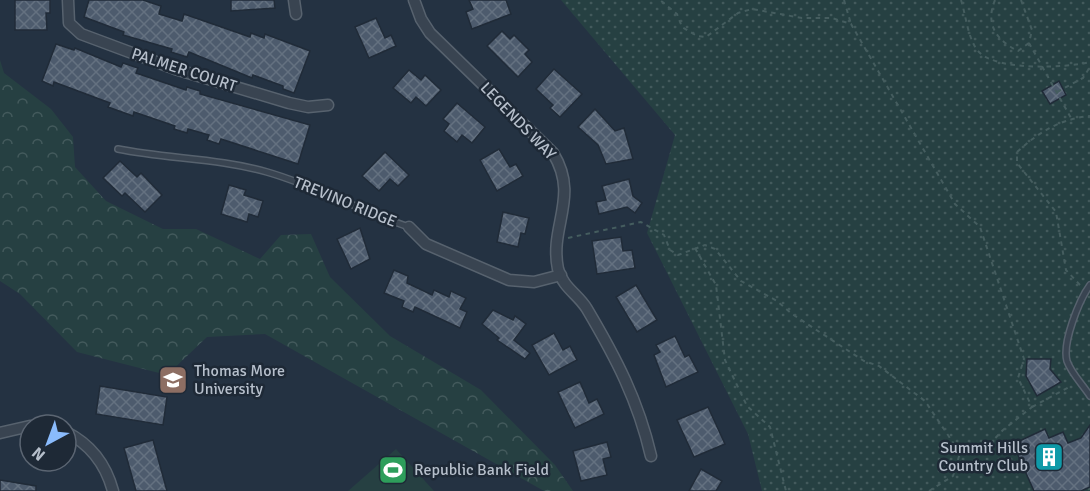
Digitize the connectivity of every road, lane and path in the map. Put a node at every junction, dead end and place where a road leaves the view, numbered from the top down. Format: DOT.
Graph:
graph roads {
  1 [pos="68,0"];
  2 [pos="294,0"];
  3 [pos="414,0"];
  4 [pos="660,0"];
  5 [pos="844,0"];
  6 [pos="961,0"];
  7 [pos="995,0"];
  8 [pos="1021,0"];
  9 [pos="296,14"];
  10 [pos="851,24"];
  11 [pos="1029,43"];
  12 [pos="1090,62"];
  13 [pos="1042,65"];
  14 [pos="1090,67"];
  15 [pos="1057,92"];
  16 [pos="327,105"];
  17 [pos="1090,116"];
  18 [pos="1071,118"];
  19 [pos="118,149"];
  20 [pos="408,227"];
  21 [pos="559,240"];
  22 [pos="695,249"];
  23 [pos="561,274"];
  24 [pos="1088,288"];
  25 [pos="1080,382"];
  26 [pos="1090,396"];
  27 [pos="1032,407"];
  28 [pos="18,429"];
  29 [pos="0,434"];
  30 [pos="78,441"];
  31 [pos="960,453"];
  32 [pos="651,456"];
  33 [pos="113,491"];
  34 [pos="786,491"];
  35 [pos="929,491"];
  1 -- 16 [label="street, PALMER COURT"];
  2 -- 9 [label="street"];
  3 -- 21 [label="street, LEGENDS WAY"];
  4 -- 10 [label="path"];
  5 -- 10 [label="path"];
  6 -- 13 [label="path"];
  7 -- 11 [label="path"];
  8 -- 11 [label="path"];
  10 -- 27 [label="path"];
  11 -- 13 [label="path"];
  12 -- 13 [label="path"];
  13 -- 15 [label="path"];
  14 -- 15 [label="path"];
  15 -- 18 [label="path"];
  17 -- 18 [label="path"];
  18 -- 24 [label="path"];
  19 -- 20 [label="lane, TREVINO RIDGE"];
  20 -- 23 [label="street, TREVINO RIDGE"];
  21 -- 22 [label="path"];
  21 -- 23 [label="street, LEGENDS WAY"];
  22 -- 31 [label="path"];
  22 -- 34 [label="path"];
  23 -- 32 [label="street, LEGENDS WAY"];
  24 -- 25 [label="lane"];
  25 -- 26 [label="lane"];
  25 -- 27 [label="path"];
  27 -- 31 [label="path"];
  28 -- 29 [label="street"];
  30 -- 33 [label="street"];
  31 -- 35 [label="path"];
}
